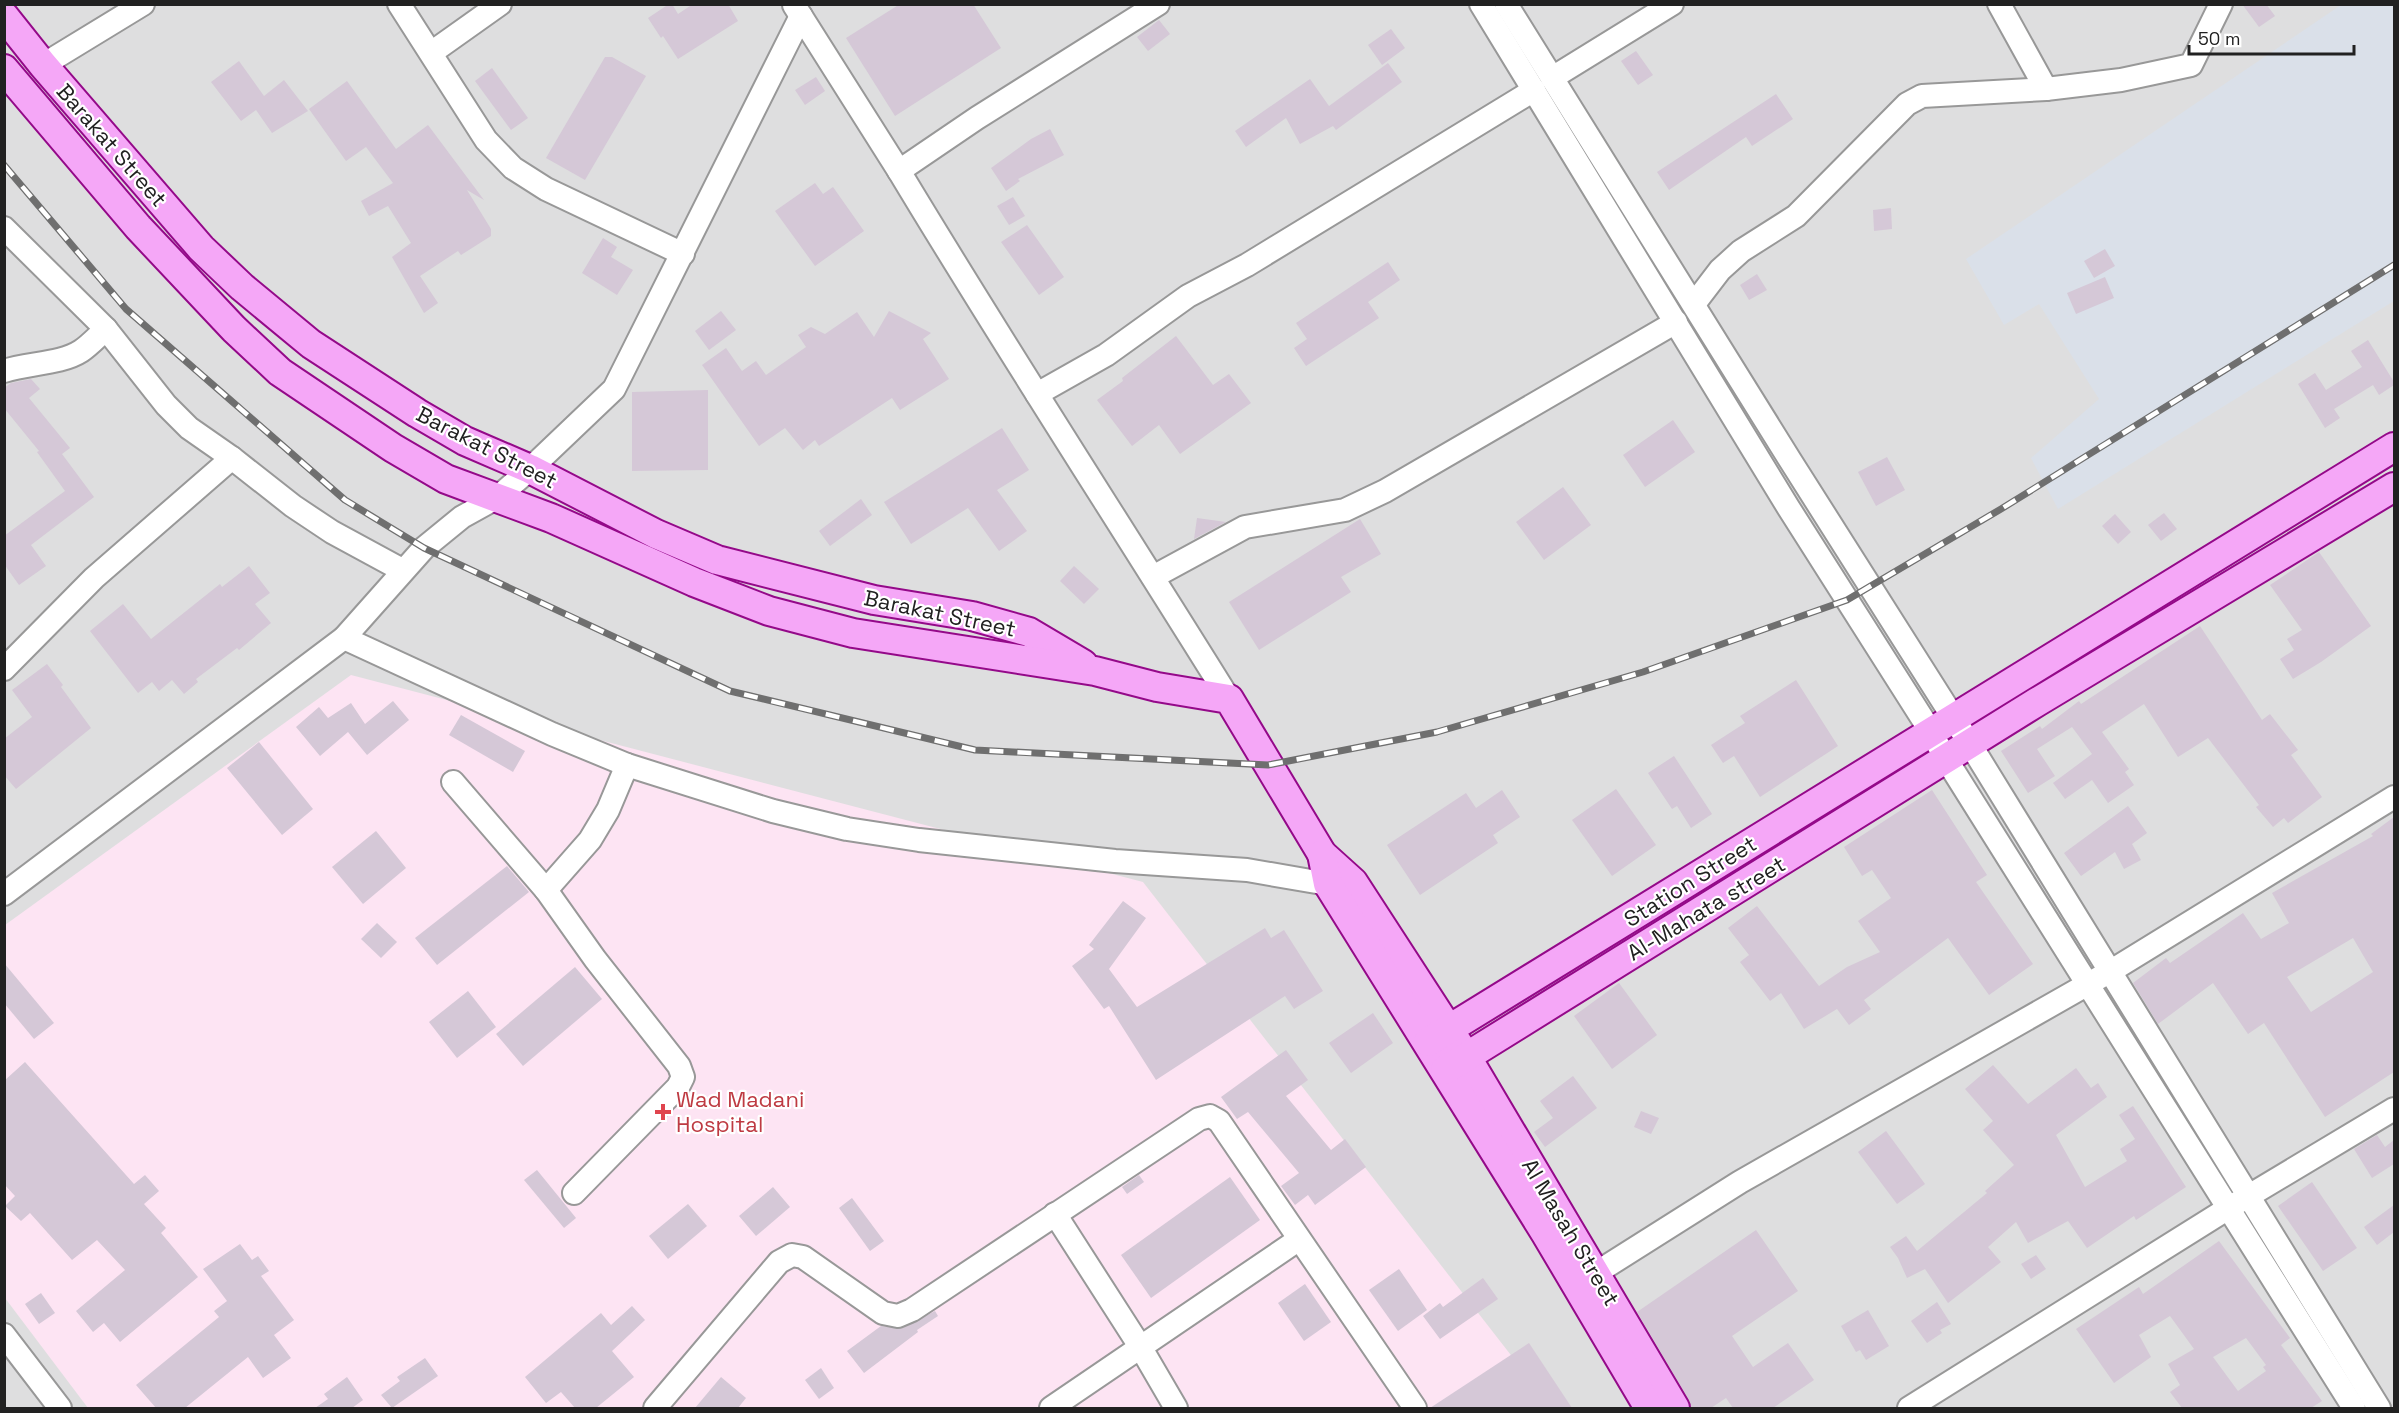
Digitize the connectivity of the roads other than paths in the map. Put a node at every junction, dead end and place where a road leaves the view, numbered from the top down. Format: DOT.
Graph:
graph roads {
  1 [pos="143,4"];
  2 [pos="399,4"];
  3 [pos="500,4"];
  4 [pos="1158,4"];
  5 [pos="1481,4"];
  6 [pos="1506,4"];
  7 [pos="1672,4"];
  8 [pos="1999,4"];
  9 [pos="2221,4"];
  10 [pos="798,10"];
  11 [pos="4,16"];
  12 [pos="431,53"];
  13 [pos="43,65"];
  14 [pos="4,69"];
  15 [pos="1543,84"];
  16 [pos="2046,89"];
  17 [pos="899,171"];
  18 [pos="4,228"];
  19 [pos="683,255"];
  20 [pos="1694,304"];
  21 [pos="1676,322"];
  22 [pos="106,329"];
  23 [pos="4,371"];
  24 [pos="1037,394"];
  25 [pos="2393,452"];
  26 [pos="232,458"];
  27 [pos="530,469"];
  28 [pos="2394,487"];
  29 [pos="498,498"];
  30 [pos="402,570"];
  31 [pos="1153,577"];
  32 [pos="344,638"];
  33 [pos="4,669"];
  34 [pos="1095,671"];
  35 [pos="1228,699"];
  36 [pos="1942,725"];
  37 [pos="1970,744"];
  38 [pos="1946,759"];
  39 [pos="627,765"];
  40 [pos="453,782"];
  41 [pos="2394,797"];
  42 [pos="1340,883"];
  43 [pos="546,890"];
  44 [pos="4,894"];
  45 [pos="2111,971"];
  46 [pos="2086,986"];
  47 [pos="1438,1036"];
  48 [pos="1455,1063"];
  49 [pos="2394,1109"];
  50 [pos="574,1193"];
  51 [pos="2248,1197"];
  52 [pos="2227,1209"];
  53 [pos="1056,1214"];
  54 [pos="1298,1240"];
  55 [pos="1596,1273"];
  56 [pos="4,1335"];
  57 [pos="1141,1348"];
  58 [pos="60,1408"];
  59 [pos="655,1408"];
  60 [pos="1051,1408"];
  61 [pos="1176,1408"];
  62 [pos="1415,1408"];
  63 [pos="1649,1408"];
  64 [pos="1676,1408"];
  65 [pos="1909,1408"];
  66 [pos="2354,1408"];
  67 [pos="2379,1408"];
  1 -- 13 [label="street"];
  2 -- 12 [label="street"];
  3 -- 12 [label="street"];
  4 -- 17 [label="street"];
  5 -- 15 [label="street"];
  6 -- 15 [label="street"];
  7 -- 15 [label="street"];
  8 -- 16 [label="street"];
  9 -- 16 [label="street"];
  10 -- 17 [label="street"];
  10 -- 19 [label="street"];
  11 -- 13 [label="main road, Barakat Street"];
  12 -- 19 [label="street"];
  13 -- 27 [label="main road, Barakat Street"];
  14 -- 29 [label="main road, Barakat Street"];
  15 -- 20 [label="street"];
  15 -- 21 [label="street"];
  15 -- 24 [label="street"];
  16 -- 20 [label="street"];
  17 -- 24 [label="street"];
  18 -- 22 [label="street"];
  19 -- 27 [label="street"];
  20 -- 36 [label="street"];
  21 -- 31 [label="street"];
  21 -- 36 [label="street"];
  22 -- 23 [label="street"];
  22 -- 26 [label="street"];
  24 -- 31 [label="street"];
  25 -- 36 [label="main road, Station Street"];
  26 -- 30 [label="street"];
  26 -- 33 [label="street"];
  27 -- 29 [label="street"];
  27 -- 34 [label="main road, Barakat Street"];
  28 -- 37 [label="main road, Al-Mahata street"];
  29 -- 30 [label="street"];
  29 -- 34 [label="main road, Barakat Street"];
  30 -- 32 [label="street"];
  31 -- 35 [label="street"];
  32 -- 39 [label="street"];
  32 -- 44 [label="street"];
  34 -- 35 [label="main road, Barakat Street"];
  35 -- 42 [label="main road"];
  36 -- 37 [label="street"];
  36 -- 38 [label="street"];
  36 -- 47 [label="main road, Station Street"];
  37 -- 38 [label="main road, Al-Mahata street"];
  37 -- 45 [label="street"];
  38 -- 46 [label="street"];
  38 -- 48 [label="main road, Al-Mahata street"];
  39 -- 42 [label="street"];
  39 -- 43 [label="street"];
  40 -- 43 [label="street"];
  41 -- 45 [label="street"];
  42 -- 47 [label="main road"];
  43 -- 50 [label="street"];
  45 -- 46 [label="street"];
  45 -- 51 [label="street"];
  46 -- 52 [label="street"];
  46 -- 55 [label="street"];
  47 -- 48 [label="main road"];
  48 -- 55 [label="main road, Al Masah Street"];
  48 -- 63 [label="main road, Al Masah Street"];
  49 -- 51 [label="street"];
  51 -- 52 [label="street"];
  51 -- 67 [label="street"];
  52 -- 65 [label="street"];
  52 -- 66 [label="street"];
  53 -- 54 [label="street"];
  53 -- 57 [label="street"];
  53 -- 59 [label="street"];
  54 -- 57 [label="street"];
  54 -- 62 [label="street"];
  55 -- 64 [label="main road, Al Masah Street"];
  56 -- 58 [label="street"];
  57 -- 60 [label="street"];
  57 -- 61 [label="street"];
}
